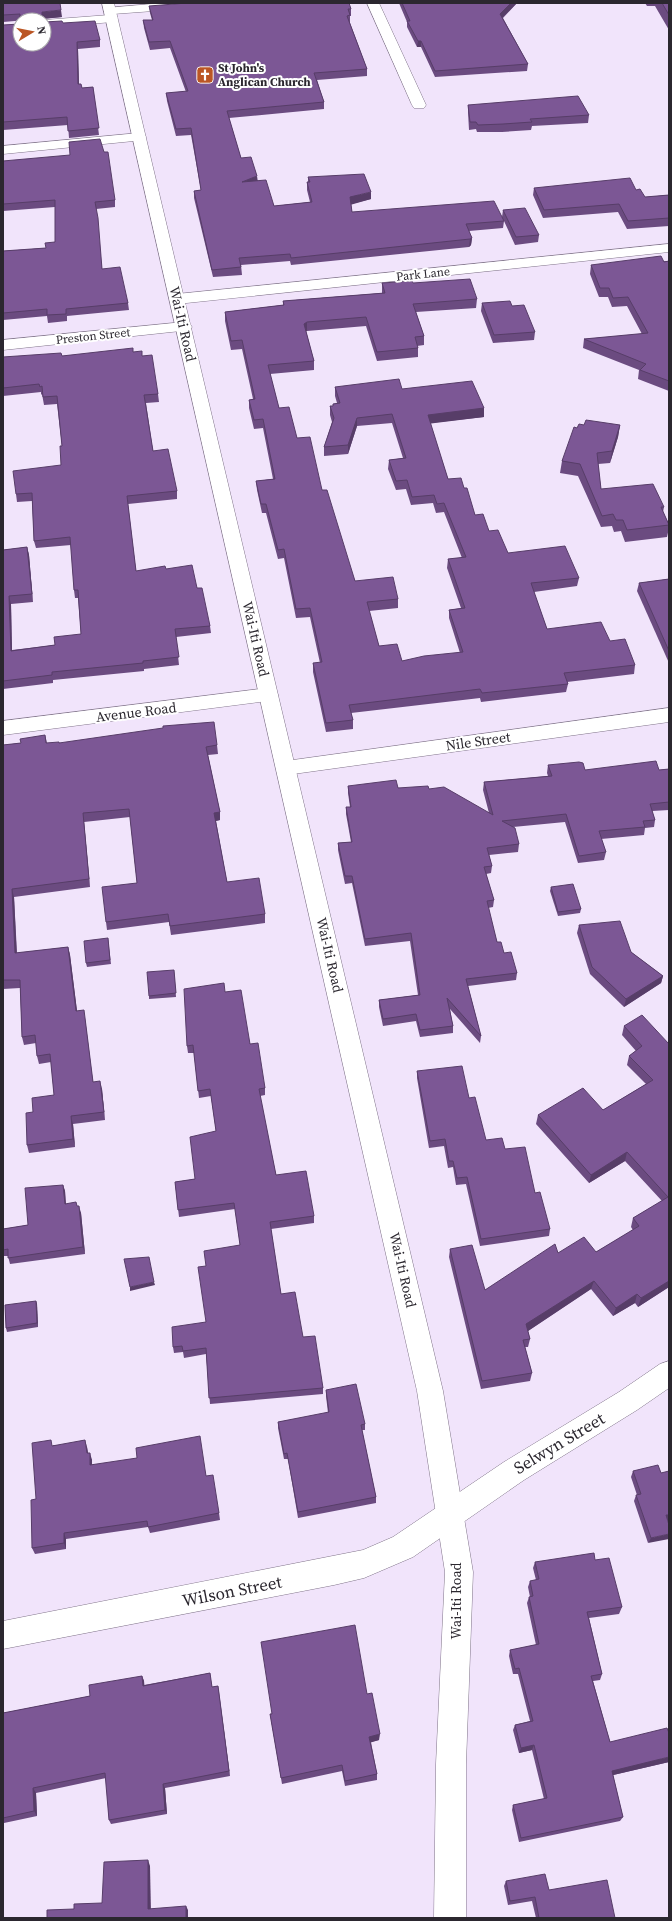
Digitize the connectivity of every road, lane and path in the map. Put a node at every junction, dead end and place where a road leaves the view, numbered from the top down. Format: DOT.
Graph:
graph roads {
  1 [pos="208,3"];
  2 [pos="373,3"];
  3 [pos="110,11"];
  4 [pos="52,22"];
  5 [pos="419,105"];
  6 [pos="139,137"];
  7 [pos="3,150"];
  8 [pos="669,248"];
  9 [pos="177,299"];
  10 [pos="184,327"];
  11 [pos="3,346"];
  12 [pos="268,695"];
  13 [pos="669,715"];
  14 [pos="3,728"];
  15 [pos="286,768"];
  16 [pos="669,1373"];
  17 [pos="450,1514"];
  18 [pos="3,1635"];
  19 [pos="450,1918"];
  1 -- 3 [label="street"];
  2 -- 5 [label="street"];
  3 -- 4 [label="street"];
  3 -- 6 [label="street, Wai-Iti Road"];
  6 -- 7 [label="street"];
  6 -- 9 [label="street, Wai-Iti Road"];
  8 -- 9 [label="street, Park Lane"];
  9 -- 10 [label="street, Wai-Iti Road"];
  10 -- 11 [label="street, Preston Street"];
  10 -- 12 [label="street, Wai-Iti Road"];
  12 -- 14 [label="street, Avenue Road"];
  12 -- 15 [label="street, Wai-Iti Road"];
  13 -- 15 [label="street, Nile Street"];
  15 -- 17 [label="street, Wai-Iti Road"];
  16 -- 17 [label="street, Selwyn Street"];
  17 -- 18 [label="street, Wilson Street"];
  17 -- 19 [label="street, Wai-Iti Road"];
}
